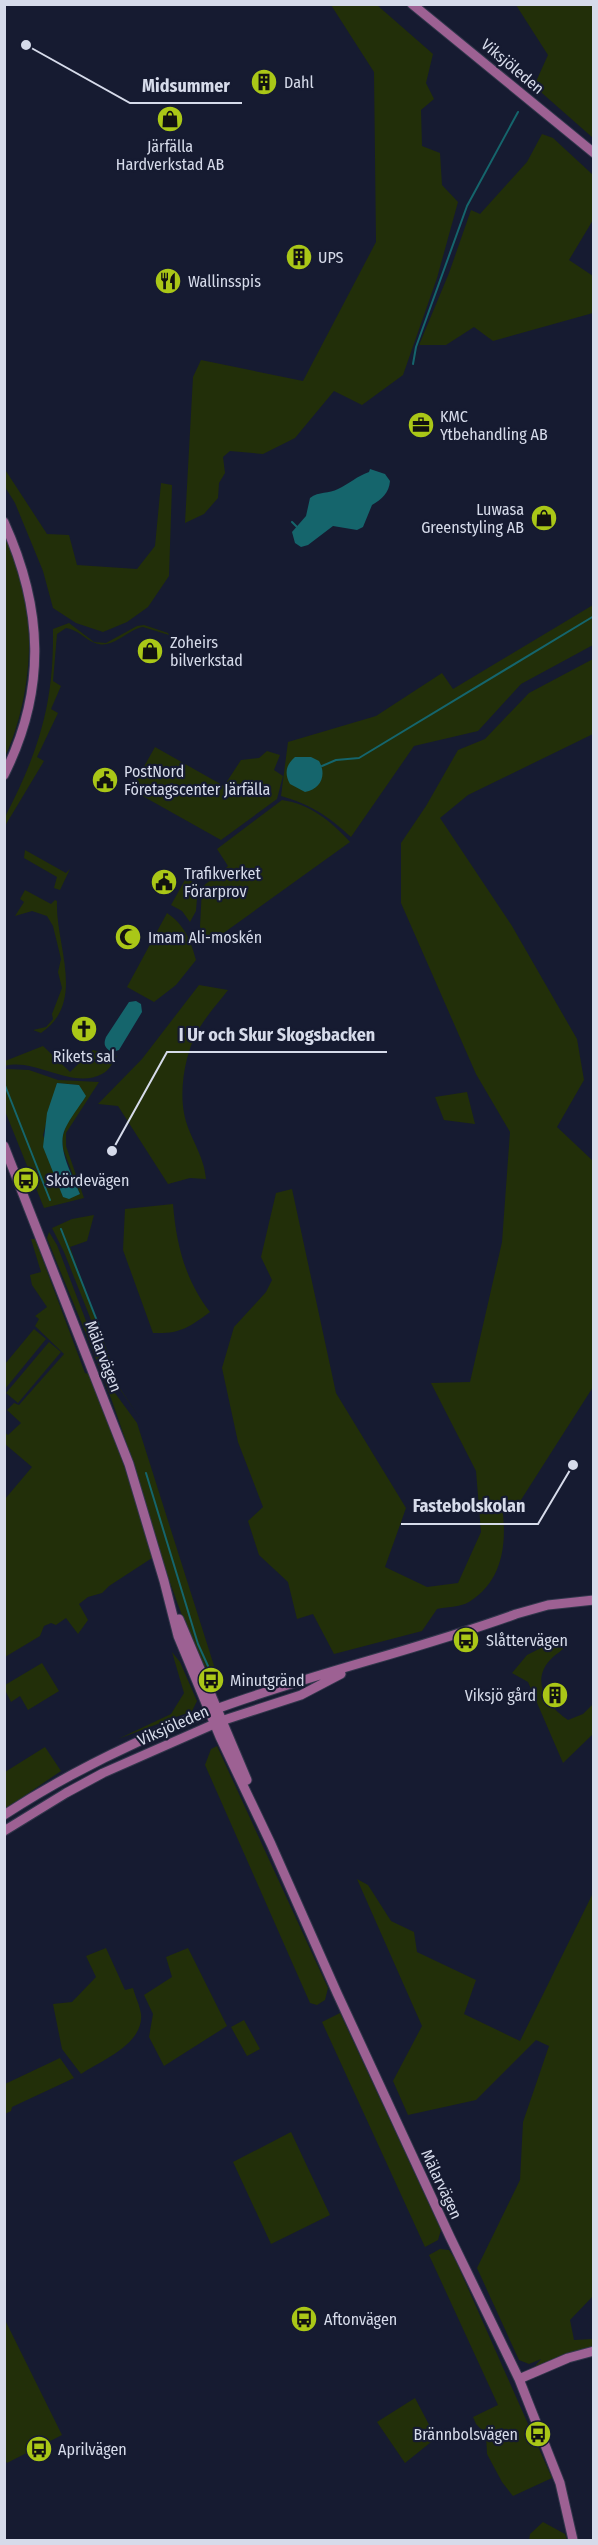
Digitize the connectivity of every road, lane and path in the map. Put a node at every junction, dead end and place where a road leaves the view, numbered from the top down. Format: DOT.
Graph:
graph roads {
  1 [pos="412,4"];
  2 [pos="594,153"];
  3 [pos="4,522"];
  4 [pos="4,775"];
  5 [pos="4,1146"];
  6 [pos="594,1600"];
  7 [pos="361,1663"];
  8 [pos="213,1710"];
  9 [pos="218,1722"];
  10 [pos="4,1815"];
  11 [pos="4,1831"];
  12 [pos="594,2351"];
  13 [pos="519,2379"];
  14 [pos="573,2541"];
  1 -- 2 [label="street, Viksjöleden"];
  3 -- 4 [label="street"];
  5 -- 8 [label="street, Mälarvägen"];
  6 -- 7 [label="street, Viksjöleden"];
  7 -- 8 [label="street, Viksjöleden"];
  7 -- 9 [label="street, Viksjöleden"];
  8 -- 9 [label="street, Mälarvägen"];
  8 -- 10 [label="street, Viksjöleden"];
  9 -- 11 [label="street, Viksjöleden"];
  9 -- 13 [label="street, Mälarvägen"];
  12 -- 13 [label="street"];
  13 -- 14 [label="street, Mälarvägen"];
}
